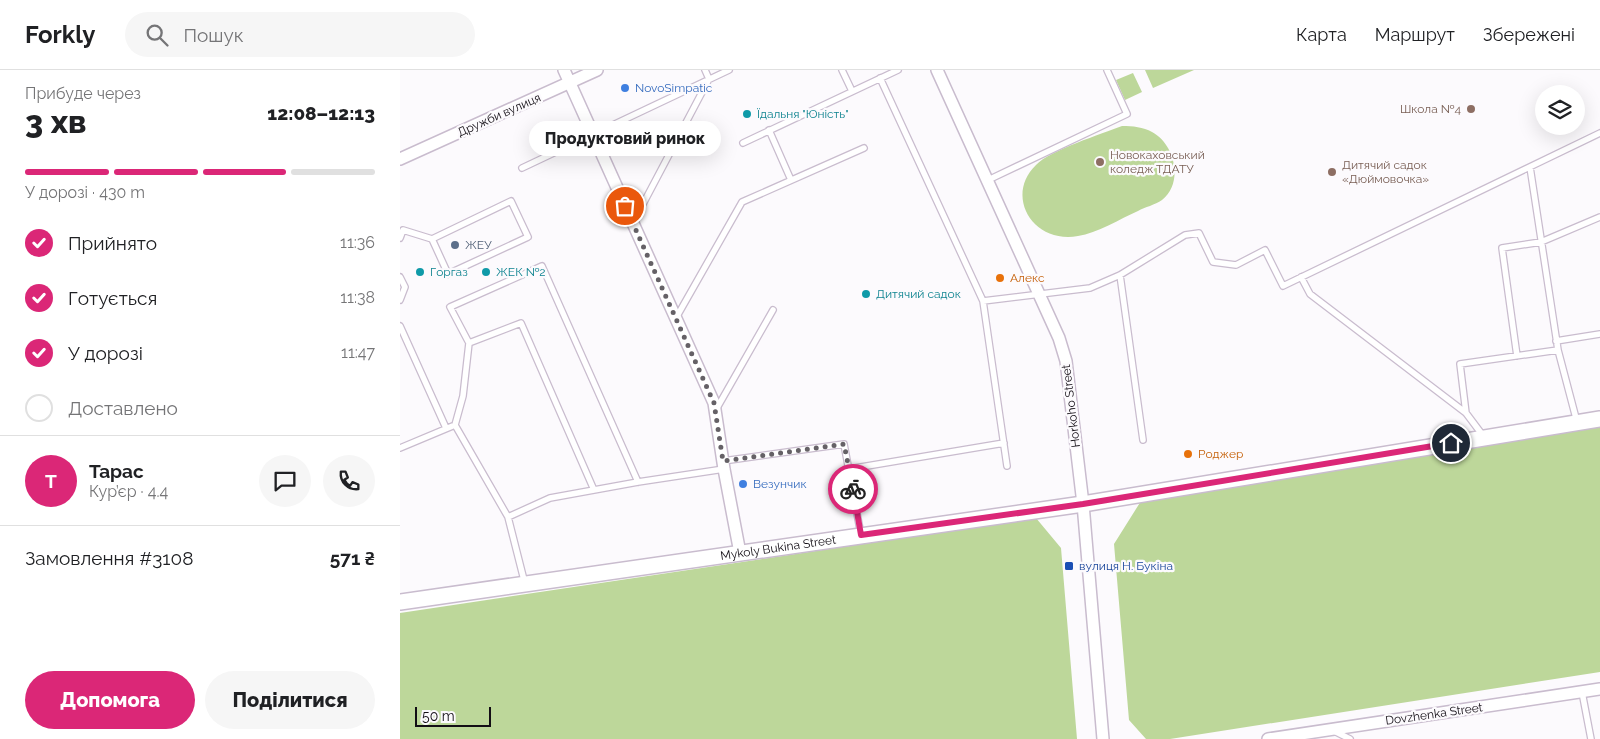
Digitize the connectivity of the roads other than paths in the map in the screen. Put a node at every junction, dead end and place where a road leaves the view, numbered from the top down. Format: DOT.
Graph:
graph roads {
  1 [pos="564,70"];
  2 [pos="597,70"];
  3 [pos="705,70"];
  4 [pos="728,70"];
  5 [pos="842,70"];
  6 [pos="898,70"];
  7 [pos="937,70"];
  8 [pos="1107,70"];
  9 [pos="880,78"];
  10 [pos="709,79"];
  11 [pos="570,83"];
  12 [pos="852,92"];
  13 [pos="770,130"];
  14 [pos="1600,133"];
  15 [pos="593,135"];
  16 [pos="743,143"];
  17 [pos="864,148"];
  18 [pos="400,159"];
  19 [pos="1530,167"];
  20 [pos="522,168"];
  21 [pos="791,180"];
  22 [pos="986,181"];
  23 [pos="1600,217"];
  24 [pos="400,222"];
  25 [pos="633,223"];
  26 [pos="402,231"];
  27 [pos="400,238"];
  28 [pos="432,240"];
  29 [pos="1541,242"];
  30 [pos="1120,275"];
  31 [pos="400,277"];
  32 [pos="1301,277"];
  33 [pos="1039,296"];
  34 [pos="400,300"];
  35 [pos="982,301"];
  36 [pos="773,310"];
  37 [pos="676,318"];
  38 [pos="400,326"];
  39 [pos="1600,334"];
  40 [pos="1556,340"];
  41 [pos="469,342"];
  42 [pos="1558,350"];
  43 [pos="1517,356"];
  44 [pos="715,412"];
  45 [pos="1466,413"];
  46 [pos="1600,419"];
  47 [pos="1577,422"];
  48 [pos="455,425"];
  49 [pos="446,428"];
  50 [pos="1485,438"];
  51 [pos="1143,440"];
  52 [pos="1004,443"];
  53 [pos="400,448"];
  54 [pos="723,465"];
  55 [pos="1007,466"];
  56 [pos="849,469"];
  57 [pos="638,482"];
  58 [pos="594,490"];
  59 [pos="1083,504"];
  60 [pos="508,517"];
  61 [pos="861,535"];
  62 [pos="740,553"];
  63 [pos="525,584"];
  64 [pos="400,602"];
  65 [pos="1600,689"];
  66 [pos="1582,692"];
  67 [pos="1332,734"];
  68 [pos="1103,739"];
  69 [pos="1268,739"];
  70 [pos="1350,739"];
  71 [pos="1591,739"];
  1 -- 11 [label="street"];
  2 -- 11 [label="street, Дружби вулиця"];
  3 -- 10 [label="lane"];
  4 -- 10 [label="lane"];
  5 -- 12 [label="lane"];
  6 -- 9 [label="lane"];
  7 -- 22 [label="street, Horkoho Street"];
  8 -- 22 [label="lane"];
  9 -- 12 [label="lane"];
  9 -- 35 [label="lane"];
  10 -- 15 [label="lane"];
  10 -- 25 [label="lane"];
  11 -- 15 [label="street"];
  11 -- 18 [label="street, Дружби вулиця"];
  12 -- 13 [label="lane"];
  13 -- 16 [label="lane"];
  13 -- 21 [label="lane"];
  14 -- 19 [label="lane"];
  15 -- 20 [label="lane"];
  15 -- 25 [label="street"];
  17 -- 21 [label="lane"];
  19 -- 29 [label="lane"];
  19 -- 32 [label="lane"];
  21 -- 37 [label="lane"];
  22 -- 33 [label="street, Horkoho Street"];
  23 -- 29 [label="lane"];
  24 -- 26 [label="lane"];
  25 -- 37 [label="street"];
  26 -- 27 [label="lane"];
  26 -- 28 [label="lane"];
  28 -- 28 [label="lane"];
  29 -- 40 [label="lane"];
  29 -- 43 [label="lane"];
  30 -- 32 [label="lane"];
  30 -- 33 [label="lane"];
  30 -- 51 [label="lane"];
  31 -- 34 [label="lane"];
  32 -- 45 [label="lane"];
  33 -- 35 [label="lane"];
  33 -- 59 [label="street, Horkoho Street"];
  35 -- 52 [label="lane"];
  36 -- 44 [label="lane"];
  37 -- 44 [label="street"];
  38 -- 49 [label="lane"];
  39 -- 40 [label="lane"];
  40 -- 42 [label="lane"];
  41 -- 48 [label="lane"];
  41 -- 57 [label="lane"];
  41 -- 58 [label="lane"];
  42 -- 43 [label="lane"];
  42 -- 47 [label="lane"];
  43 -- 45 [label="lane"];
  44 -- 54 [label="street"];
  45 -- 50 [label="lane"];
  46 -- 47 [label="street, Mykoly Bukina Street"];
  47 -- 50 [label="street, Mykoly Bukina Street"];
  48 -- 49 [label="lane"];
  48 -- 60 [label="lane"];
  49 -- 53 [label="lane"];
  50 -- 59 [label="street, Mykoly Bukina Street"];
  52 -- 55 [label="lane"];
  52 -- 56 [label="lane"];
  54 -- 56 [label="lane"];
  54 -- 57 [label="lane"];
  54 -- 62 [label="street"];
  56 -- 61 [label="lane"];
  57 -- 58 [label="lane"];
  58 -- 60 [label="lane"];
  59 -- 61 [label="street, Mykoly Bukina Street"];
  59 -- 68 [label="street, Horkoho Street"];
  60 -- 63 [label="lane"];
  61 -- 62 [label="street, Mykoly Bukina Street"];
  62 -- 63 [label="street, Mykoly Bukina Street"];
  63 -- 64 [label="street, Mykoly Bukina Street"];
  65 -- 66 [label="street, Dovzhenka Street"];
  66 -- 67 [label="street, Dovzhenka Street"];
  66 -- 71 [label="lane"];
  67 -- 69 [label="street, Dovzhenka Street"];
  67 -- 70 [label="lane"];
}
